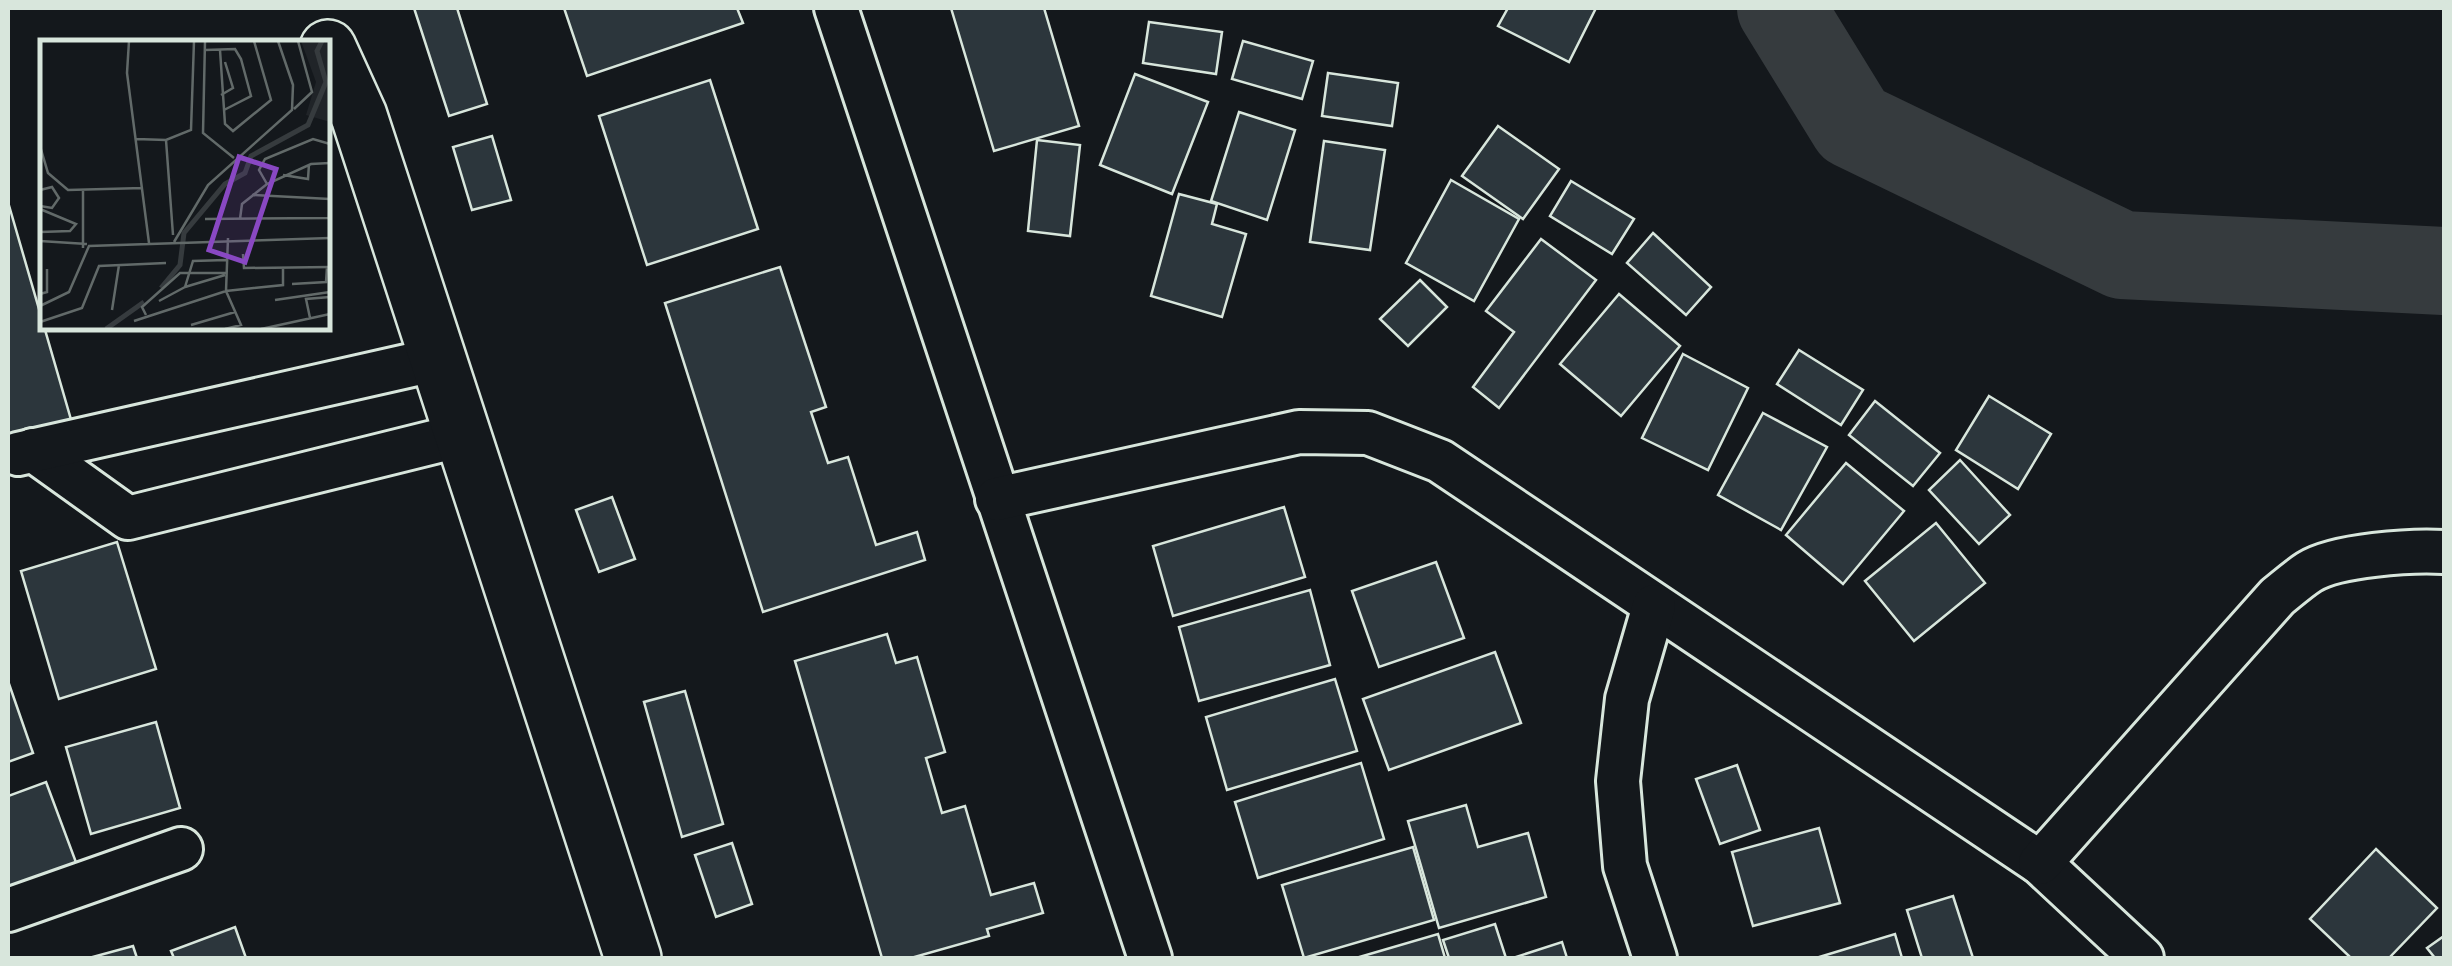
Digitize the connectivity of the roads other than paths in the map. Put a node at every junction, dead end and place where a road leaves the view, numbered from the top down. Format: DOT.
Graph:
graph roads {
  1 [pos="309,8"];
  2 [pos="836,8"];
  3 [pos="324,40"];
  4 [pos="330,54"];
  5 [pos="438,359"];
  6 [pos="462,434"];
  7 [pos="20,453"];
  8 [pos="997,498"];
  9 [pos="2444,552"];
  10 [pos="1654,606"];
  11 [pos="181,848"];
  12 [pos="2040,863"];
  13 [pos="8,910"];
  14 [pos="633,958"];
  15 [pos="1150,958"];
  16 [pos="1655,958"];
  17 [pos="2142,958"];
  1 -- 3 [label="street"];
  2 -- 8 [label="street"];
  4 -- 5 [label="street"];
  5 -- 6 [label="street"];
  5 -- 7 [label="street"];
  6 -- 7 [label="street"];
  6 -- 14 [label="street"];
  8 -- 10 [label="street"];
  8 -- 15 [label="street"];
  9 -- 12 [label="street"];
  10 -- 12 [label="street"];
  10 -- 16 [label="street"];
  11 -- 13 [label="street"];
  12 -- 17 [label="street"];
}
